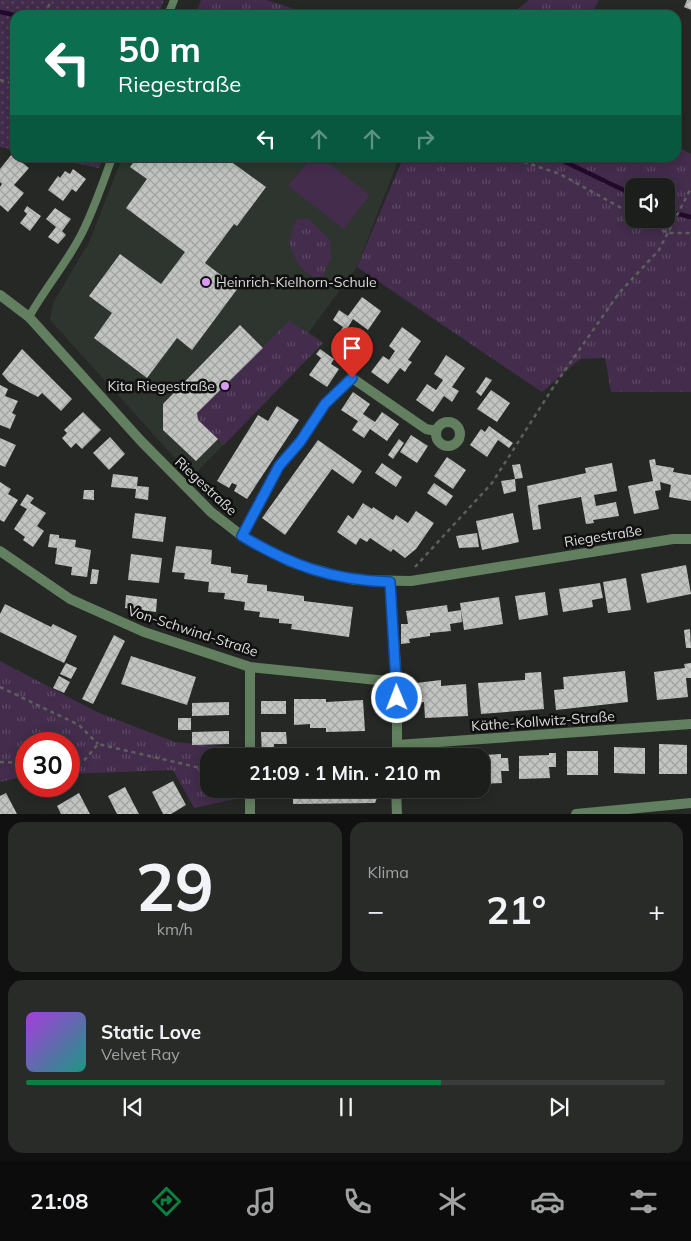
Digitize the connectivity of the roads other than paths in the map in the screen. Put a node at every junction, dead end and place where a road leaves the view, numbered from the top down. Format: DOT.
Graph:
graph roads {
  1 [pos="110,162"];
  2 [pos="0,295"];
  3 [pos="28,317"];
  4 [pos="436,431"];
  5 [pos="242,536"];
  6 [pos="691,539"];
  7 [pos="0,551"];
  8 [pos="390,582"];
  9 [pos="250,666"];
  10 [pos="397,682"];
  11 [pos="691,724"];
  12 [pos="397,745"];
  13 [pos="250,748"];
  14 [pos="250,798"];
  15 [pos="396,798"];
  16 [pos="691,804"];
  17 [pos="250,814"];
  18 [pos="397,814"];
  19 [pos="576,814"];
  1 -- 3 [label="lane"];
  2 -- 3 [label="street, Riegestraße"];
  3 -- 5 [label="street, Riegestraße"];
  4 -- 5 [label="street"];
  5 -- 8 [label="street, Riegestraße"];
  6 -- 8 [label="street, Riegestraße"];
  7 -- 9 [label="street, Von-Schwind-Straße"];
  8 -- 10 [label="street"];
  9 -- 10 [label="street, Von-Schwind-Straße"];
  9 -- 13 [label="street"];
  10 -- 12 [label="street"];
  11 -- 12 [label="street, Käthe-Kollwitz-Straße"];
  14 -- 17 [label="street"];
  15 -- 18 [label="street"];
  16 -- 19 [label="street"];
}
